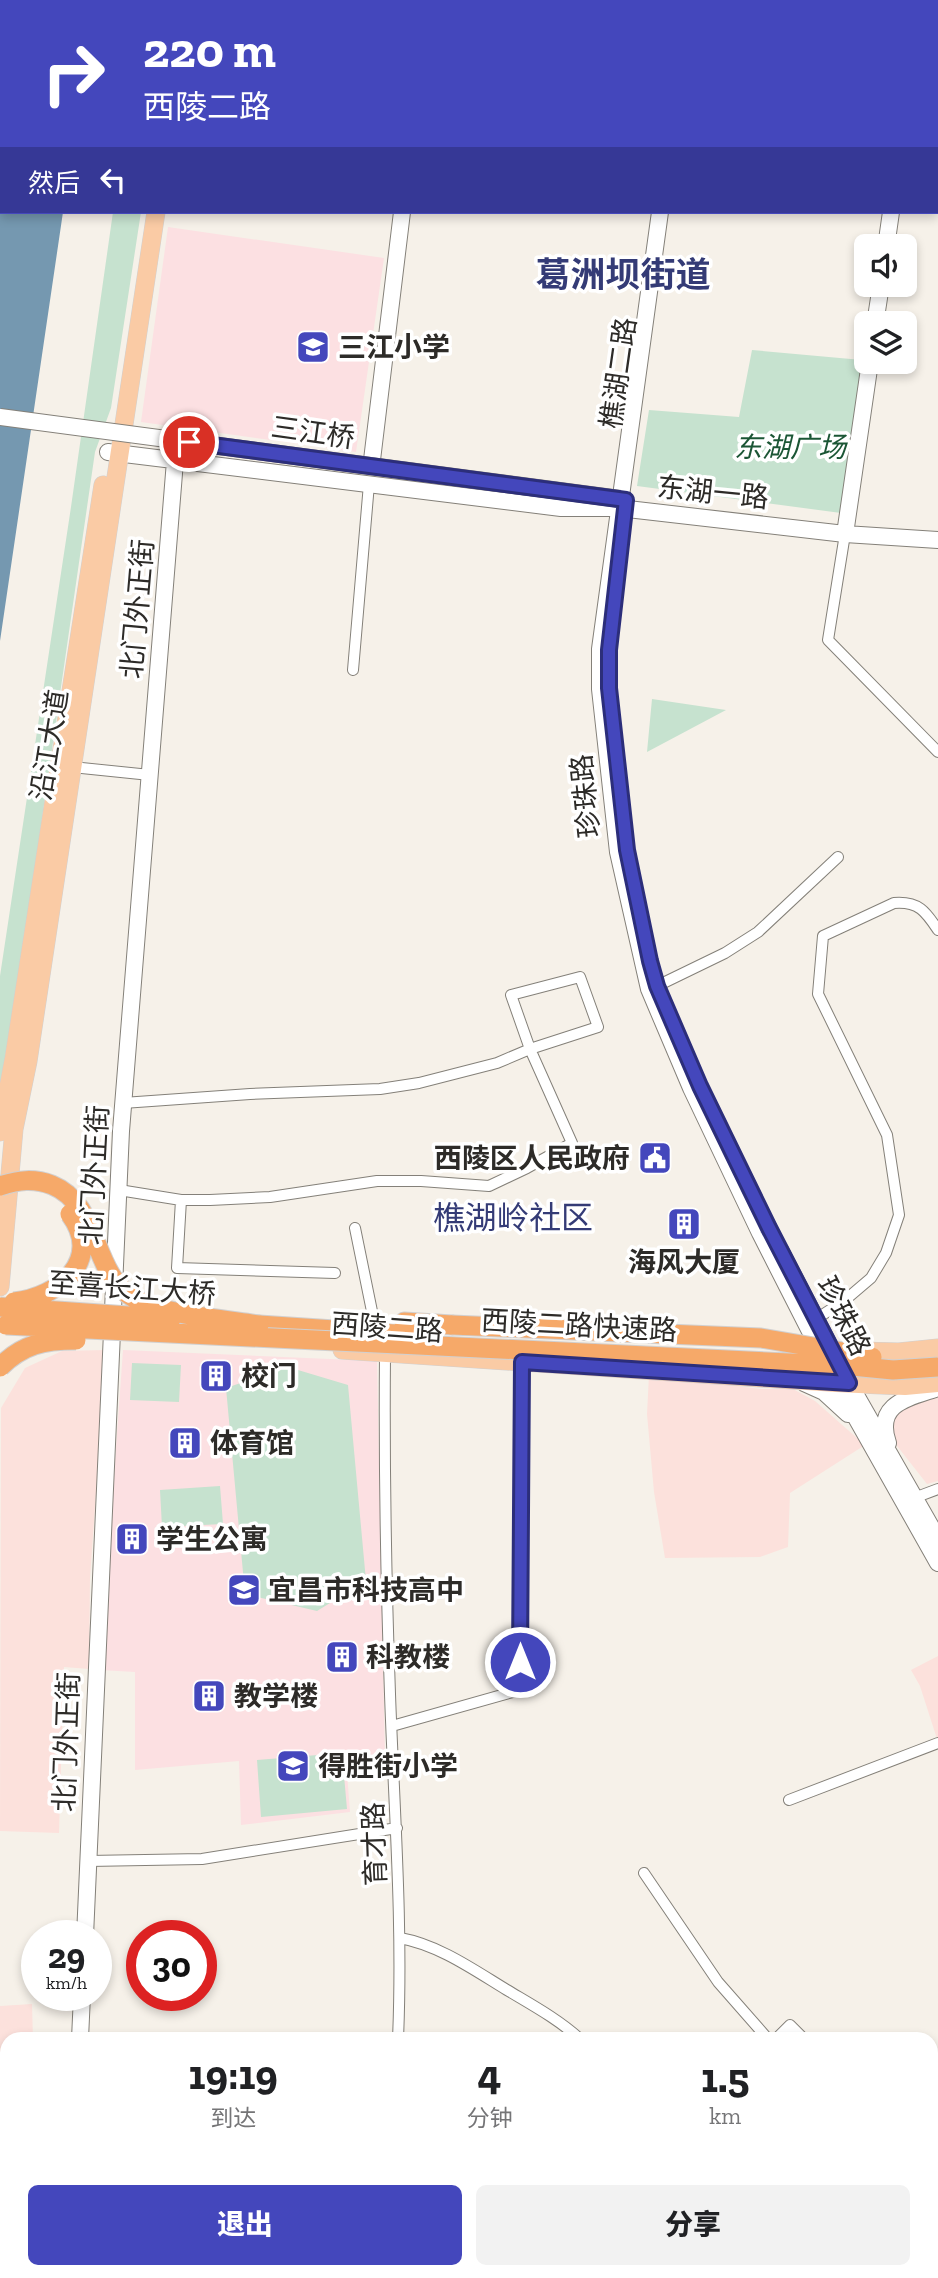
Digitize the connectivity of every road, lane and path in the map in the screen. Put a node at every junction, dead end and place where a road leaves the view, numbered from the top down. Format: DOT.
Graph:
graph roads {
  1 [pos="145,214"];
  2 [pos="156,214"];
  3 [pos="402,214"];
  4 [pos="660,214"];
  5 [pos="667,214"];
  6 [pos="891,214"];
  7 [pos="888,234"];
  8 [pos="868,374"];
  9 [pos="0,417"];
  10 [pos="0,427"];
  11 [pos="118,427"];
  12 [pos="114,453"];
  13 [pos="372,460"];
  14 [pos="175,461"];
  15 [pos="369,484"];
  16 [pos="623,504"];
  17 [pos="846,529"];
  18 [pos="938,533"];
  19 [pos="938,540"];
  20 [pos="353,670"];
  21 [pos="938,752"];
  22 [pos="72,767"];
  23 [pos="150,775"];
  24 [pos="838,858"];
  25 [pos="938,930"];
  26 [pos="657,986"];
  27 [pos="530,1049"];
  28 [pos="123,1103"];
  29 [pos="0,1132"];
  30 [pos="0,1186"];
  31 [pos="119,1190"];
  32 [pos="0,1200"];
  33 [pos="181,1200"];
  34 [pos="355,1228"];
  35 [pos="335,1273"];
  36 [pos="0,1287"];
  37 [pos="0,1304"];
  38 [pos="114,1312"];
  39 [pos="816,1319"];
  40 [pos="348,1324"];
  41 [pos="375,1324"];
  42 [pos="260,1325"];
  43 [pos="0,1328"];
  44 [pos="110,1335"];
  45 [pos="217,1336"];
  46 [pos="938,1348"];
  47 [pos="826,1350"];
  48 [pos="385,1353"];
  49 [pos="938,1356"];
  50 [pos="872,1357"];
  51 [pos="522,1362"];
  52 [pos="0,1367"];
  53 [pos="938,1367"];
  54 [pos="795,1380"];
  55 [pos="843,1383"];
  56 [pos="938,1385"];
  57 [pos="860,1428"];
  58 [pos="903,1478"];
  59 [pos="938,1489"];
  60 [pos="914,1498"];
  61 [pos="938,1539"];
  62 [pos="938,1563"];
  63 [pos="392,1726"];
  64 [pos="938,1743"];
  65 [pos="789,1800"];
  66 [pos="397,1828"];
  67 [pos="88,1861"];
  68 [pos="644,1873"];
  69 [pos="86,1920"];
  70 [pos="400,1938"];
  71 [pos="81,2011"];
  72 [pos="80,2032"];
  73 [pos="398,2032"];
  74 [pos="571,2032"];
  75 [pos="762,2032"];
  76 [pos="783,2032"];
  77 [pos="797,2032"];
  1 -- 11 [label="main road, 沿江大道"];
  2 -- 11 [label="main road, 沿江大道"];
  3 -- 13 [label="main road"];
  4 -- 16 [label="main road, 樵湖二路"];
  5 -- 16 [label="main road, 樵湖二路"];
  6 -- 7 [label="main road"];
  8 -- 17 [label="main road"];
  9 -- 16 [label="main road, 三江桥, bridge"];
  10 -- 16 [label="main road, 三江桥"];
  11 -- 12 [label="main road, 沿江大道"];
  11 -- 13 [label="main road"];
  12 -- 14 [label="main road, 东湖一路"];
  12 -- 22 [label="main road, 沿江大道"];
  12 -- 29 [label="main road, 沿江大道"];
  13 -- 16 [label="main road"];
  14 -- 15 [label="main road, 东湖一路"];
  14 -- 23 [label="main road, 北门外正街"];
  15 -- 16 [label="main road, 东湖一路"];
  15 -- 20 [label="street"];
  16 -- 17 [label="main road"];
  16 -- 26 [label="main road, 珍珠路"];
  16 -- 47 [label="main road, 珍珠路"];
  17 -- 18 [label="main road"];
  17 -- 19 [label="main road"];
  17 -- 21 [label="street"];
  22 -- 23 [label="street"];
  22 -- 36 [label="main road, 沿江大道"];
  23 -- 28 [label="main road, 北门外正街"];
  24 -- 26 [label="street"];
  25 -- 39 [label="street"];
  26 -- 39 [label="main road, 珍珠路"];
  27 -- 27 [label="street"];
  27 -- 28 [label="street"];
  27 -- 33 [label="street"];
  28 -- 31 [label="main road, 北门外正街"];
  30 -- 42 [label="highway, bridge"];
  31 -- 33 [label="street"];
  31 -- 38 [label="main road, 北门外正街"];
  32 -- 37 [label="highway, bridge"];
  33 -- 35 [label="street"];
  34 -- 41 [label="street"];
  37 -- 38 [label="main road, 西陵二路"];
  37 -- 42 [label="highway, 至喜长江大桥, bridge"];
  38 -- 40 [label="main road, 西陵二路"];
  38 -- 44 [label="main road, 北门外正街"];
  39 -- 47 [label="main road, 珍珠路"];
  40 -- 41 [label="highway"];
  41 -- 47 [label="main road, 西陵二路"];
  41 -- 50 [label="highway, bridge"];
  42 -- 50 [label="highway, 西陵二路快速路, bridge"];
  43 -- 44 [label="main road, 西陵二路"];
  43 -- 45 [label="highway, 至喜长江大桥, bridge"];
  44 -- 48 [label="main road, 西陵二路"];
  44 -- 67 [label="main road, 北门外正街"];
  45 -- 52 [label="highway, bridge"];
  45 -- 53 [label="highway, 西陵二路快速路, bridge"];
  46 -- 47 [label="main road, 西陵二路"];
  47 -- 55 [label="main road, 珍珠路"];
  48 -- 51 [label="main road, 西陵二路"];
  48 -- 63 [label="street, 育才路"];
  49 -- 50 [label="highway, 西陵二路快速路"];
  51 -- 54 [label="main road, 西陵二路"];
  51 -- 63 [label="street"];
  54 -- 55 [label="main road, 西陵二路"];
  54 -- 57 [label="main road"];
  55 -- 56 [label="main road, 西陵二路"];
  55 -- 57 [label="main road, 珍珠路"];
  55 -- 58 [label="main road, 珍珠路"];
  56 -- 58 [label="main road"];
  57 -- 62 [label="main road, 珍珠路"];
  58 -- 60 [label="main road, 珍珠路"];
  59 -- 60 [label="street"];
  60 -- 61 [label="main road, 珍珠路"];
  63 -- 66 [label="street, 育才路"];
  64 -- 65 [label="street"];
  66 -- 67 [label="street"];
  66 -- 70 [label="street, 育才路"];
  67 -- 69 [label="main road, 北门外正街"];
  68 -- 75 [label="street"];
  70 -- 73 [label="street, 育才路"];
  70 -- 74 [label="street"];
  71 -- 72 [label="main road"];
  76 -- 77 [label="street"];
}
